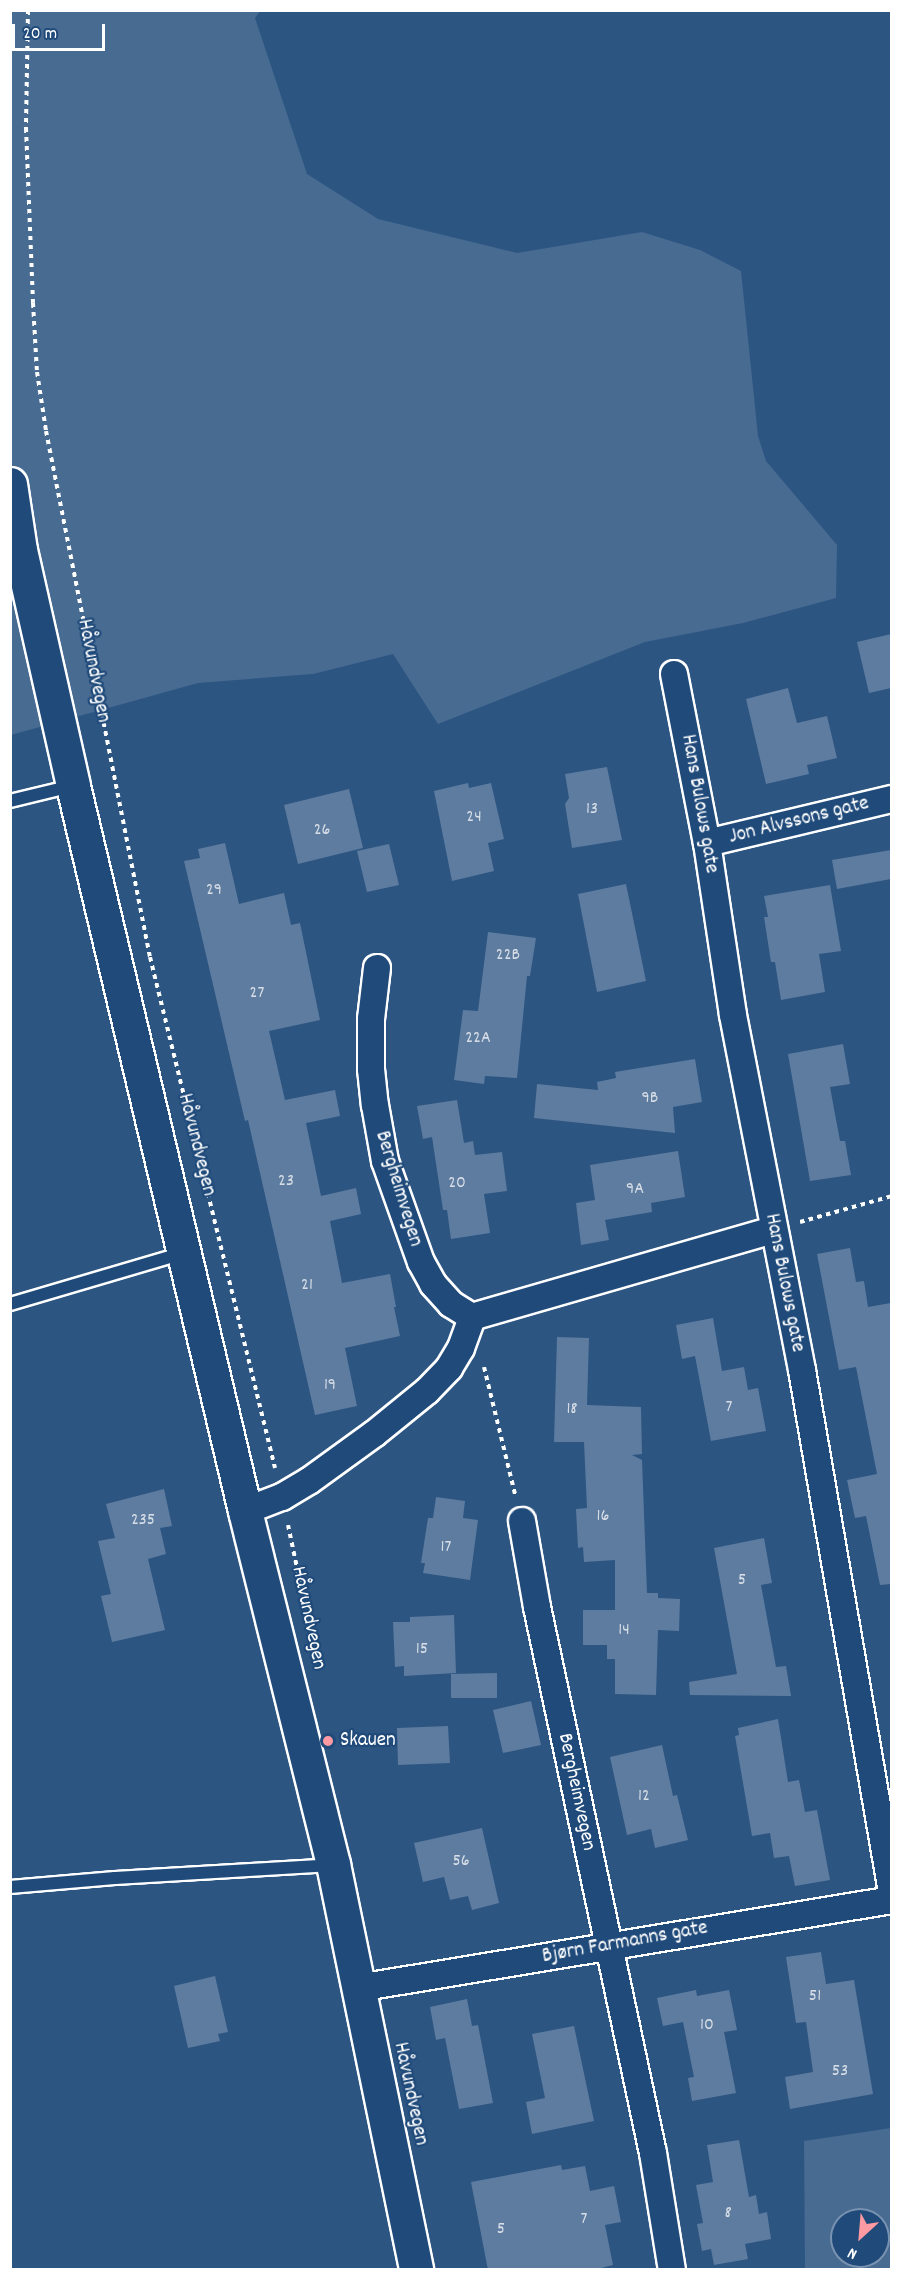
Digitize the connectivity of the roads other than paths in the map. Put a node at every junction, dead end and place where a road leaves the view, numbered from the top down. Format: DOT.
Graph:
graph roads {
  1 [pos="10,484"];
  2 [pos="674,674"];
  3 [pos="73,786"];
  4 [pos="891,799"];
  5 [pos="10,801"];
  6 [pos="707,843"];
  7 [pos="377,968"];
  8 [pos="773,1230"];
  9 [pos="184,1253"];
  10 [pos="10,1304"];
  11 [pos="472,1317"];
  12 [pos="245,1511"];
  13 [pos="522,1521"];
  14 [pos="333,1864"];
  15 [pos="10,1887"];
  16 [pos="891,1892"];
  17 [pos="891,1900"];
  18 [pos="609,1945"];
  19 [pos="358,1988"];
  20 [pos="416,2270"];
  21 [pos="672,2270"];
  1 -- 3 [label="main road, Håvundvegen"];
  2 -- 6 [label="street, Hans Bulows gate"];
  3 -- 5 [label="lane"];
  3 -- 9 [label="main road, Håvundvegen"];
  4 -- 6 [label="street, Jon Alvssons gate"];
  6 -- 8 [label="street, Hans Bulows gate"];
  7 -- 11 [label="street, Bergheimvegen"];
  8 -- 11 [label="street"];
  8 -- 16 [label="street, Hans Bulows gate"];
  9 -- 10 [label="lane"];
  9 -- 12 [label="main road, Håvundvegen"];
  11 -- 12 [label="street"];
  12 -- 14 [label="main road, Håvundvegen"];
  13 -- 18 [label="street, Bergheimvegen"];
  14 -- 15 [label="lane"];
  14 -- 19 [label="main road, Håvundvegen"];
  17 -- 18 [label="street, Bjørn Farmanns gate"];
  18 -- 19 [label="street, Bjørn Farmanns gate"];
  18 -- 21 [label="street, Bergheimvegen"];
  19 -- 20 [label="main road, Håvundvegen"];
}
